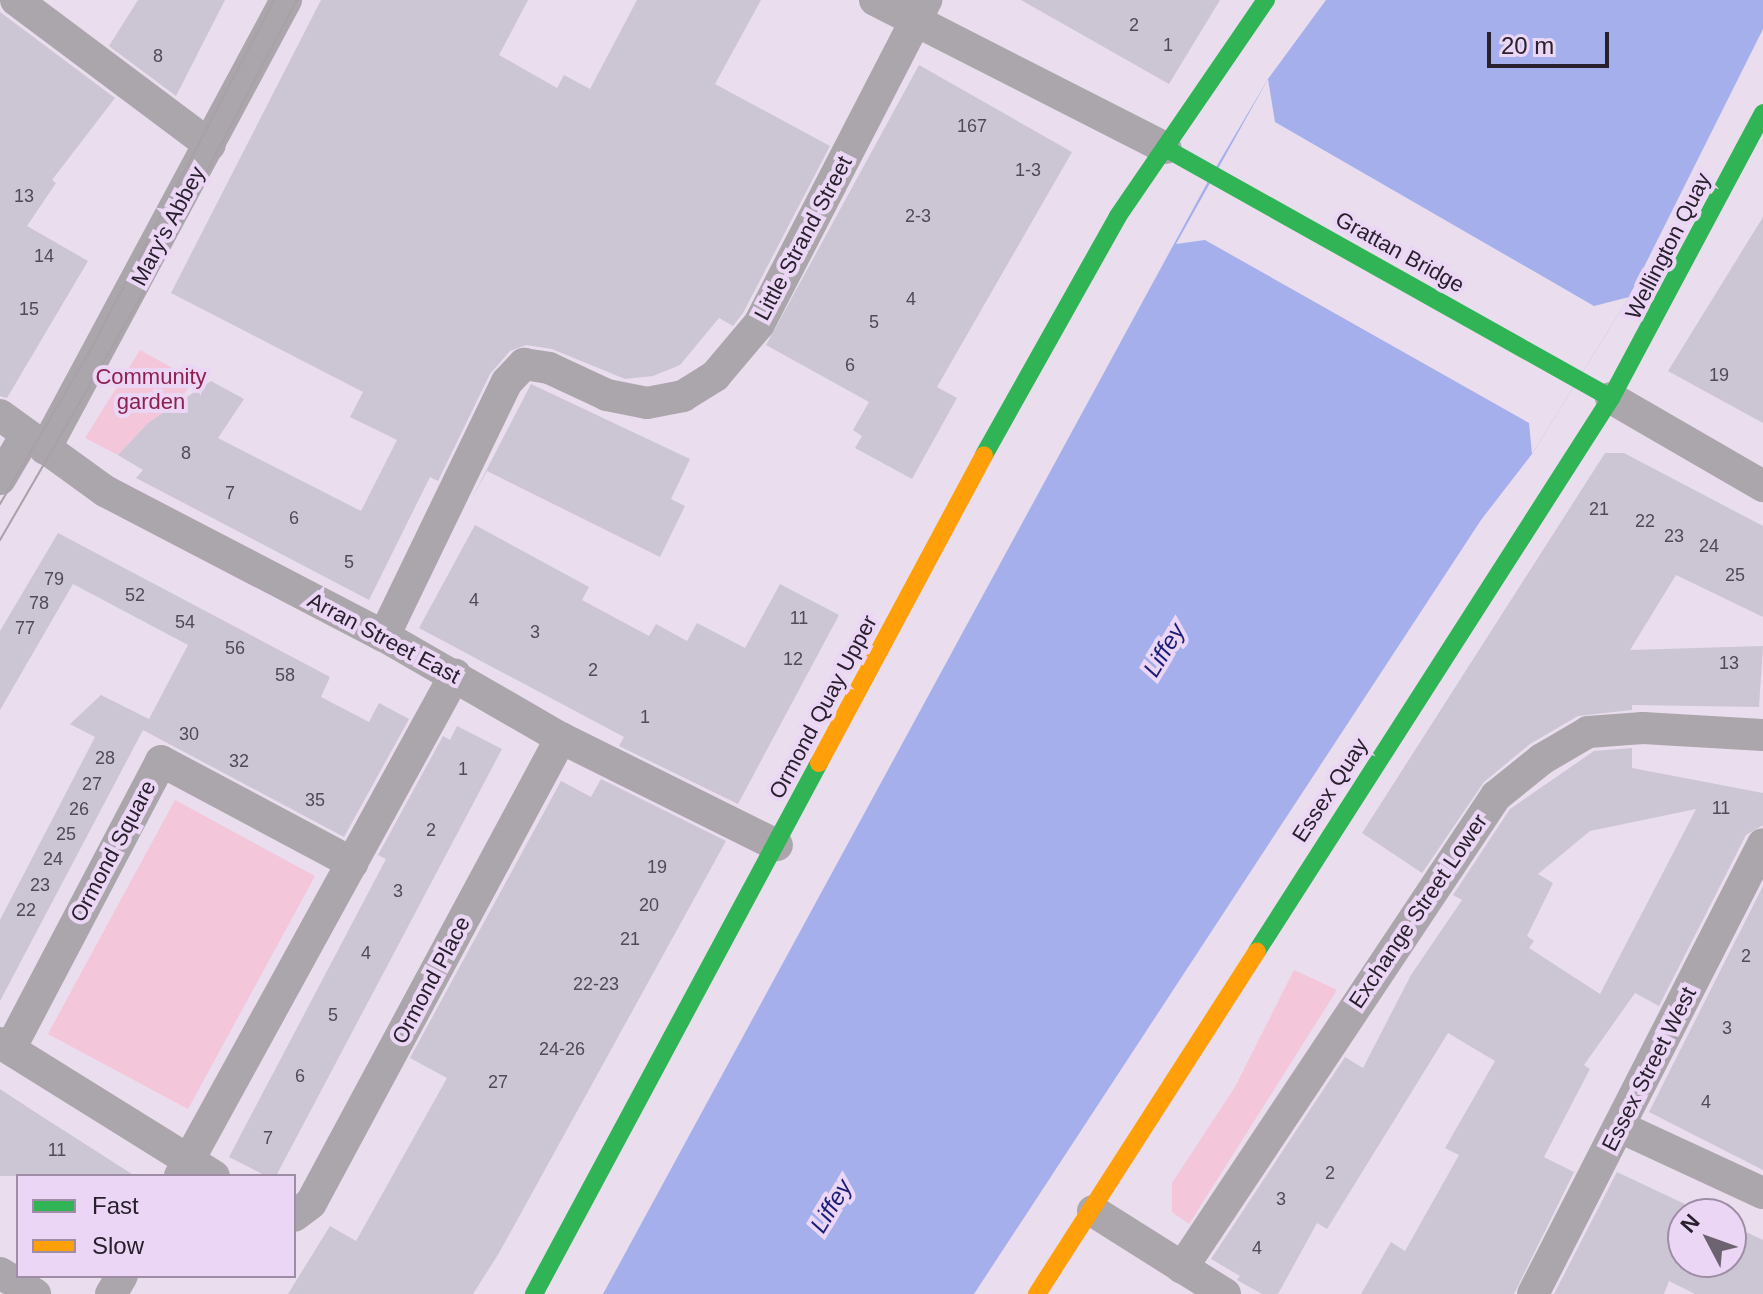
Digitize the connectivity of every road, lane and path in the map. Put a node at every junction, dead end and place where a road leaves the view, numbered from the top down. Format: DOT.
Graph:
graph roads {
  1 [pos="16,0"];
  2 [pos="286,0"];
  3 [pos="875,0"];
  4 [pos="1266,0"];
  5 [pos="921,11"];
  6 [pos="1763,113"];
  7 [pos="210,145"];
  8 [pos="1165,148"];
  9 [pos="1611,398"];
  10 [pos="0,415"];
  11 [pos="36,442"];
  12 [pos="0,479"];
  13 [pos="1763,486"];
  14 [pos="384,636"];
  15 [pos="455,675"];
  16 [pos="1763,735"];
  17 [pos="561,738"];
  18 [pos="1763,844"];
  19 [pos="777,845"];
  20 [pos="352,863"];
  21 [pos="5,1046"];
  22 [pos="1620,1127"];
  23 [pos="194,1171"];
  24 [pos="1763,1193"];
  25 [pos="1093,1211"];
  26 [pos="296,1214"];
  27 [pos="1182,1268"];
  28 [pos="0,1273"];
  29 [pos="35,1294"];
  30 [pos="534,1294"];
  31 [pos="1037,1294"];
  32 [pos="1225,1294"];
  33 [pos="1533,1294"];
  1 -- 7 [label="street"];
  2 -- 7 [label="street, Mary's Abbey"];
  3 -- 5 [label="street"];
  4 -- 8 [label="main road, Ormond Quay Upper"];
  5 -- 8 [label="street"];
  5 -- 14 [label="street, Little Strand Street"];
  6 -- 9 [label="main road, Wellington Quay"];
  7 -- 11 [label="street, Mary's Abbey"];
  8 -- 9 [label="main road, Grattan Bridge"];
  8 -- 19 [label="main road, Ormond Quay Upper"];
  9 -- 13 [label="street"];
  9 -- 25 [label="main road, Essex Quay"];
  10 -- 11 [label="street, Arran Street East"];
  11 -- 12 [label="street, Mary's Abbey"];
  11 -- 14 [label="street, Arran Street East"];
  14 -- 15 [label="street, Arran Street East"];
  15 -- 17 [label="street, Arran Street East"];
  15 -- 20 [label="street, Ormond Square"];
  16 -- 27 [label="street, Exchange Street Lower"];
  17 -- 19 [label="street, Arran Street East"];
  17 -- 26 [label="street, Ormond Place"];
  18 -- 22 [label="street, Essex Street West"];
  19 -- 30 [label="main road, Ormond Quay Upper"];
  20 -- 21 [label="street, Ormond Square"];
  20 -- 23 [label="street, Ormond Square"];
  21 -- 23 [label="street, Ormond Square"];
  22 -- 24 [label="street"];
  22 -- 33 [label="street, Essex Street West"];
  25 -- 27 [label="street"];
  25 -- 31 [label="main road, Essex Quay"];
  27 -- 32 [label="street"];
  28 -- 29 [label="street"];
}
